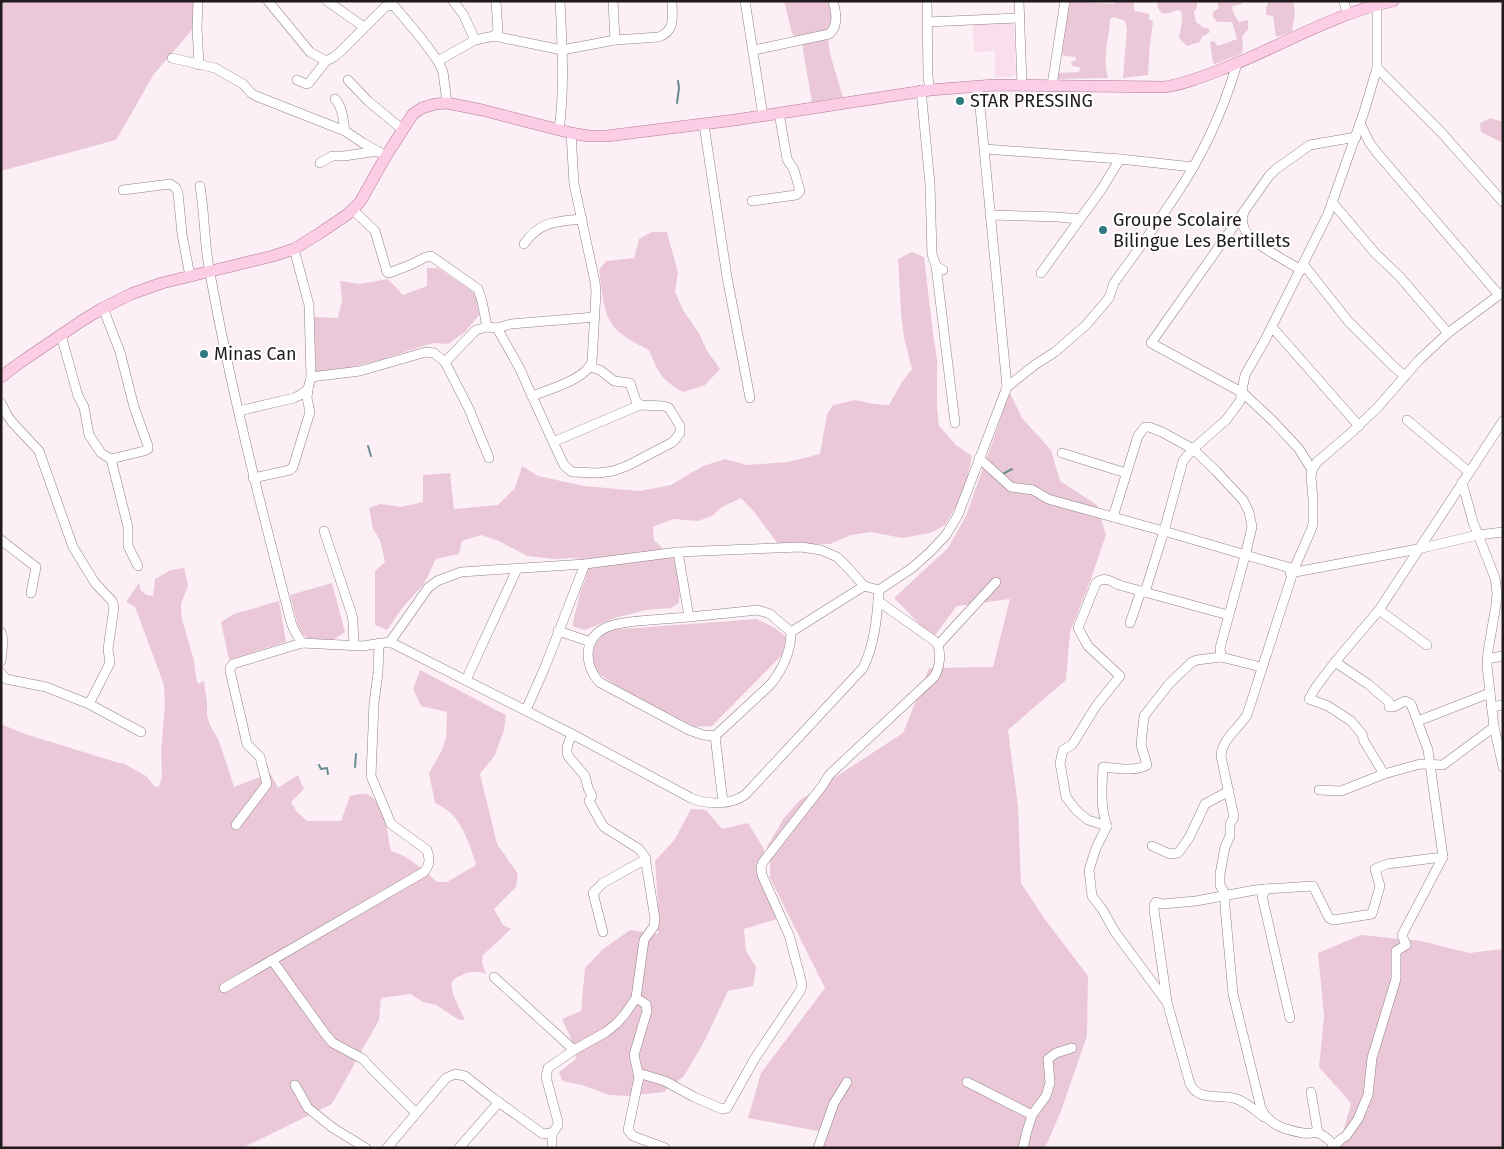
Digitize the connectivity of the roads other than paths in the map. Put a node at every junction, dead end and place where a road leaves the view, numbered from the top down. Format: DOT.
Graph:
graph roads {
  1 [pos="198,1"];
  2 [pos="268,1"];
  3 [pos="327,1"];
  4 [pos="453,1"];
  5 [pos="496,1"];
  6 [pos="560,1"];
  7 [pos="613,1"];
  8 [pos="672,1"];
  9 [pos="745,1"];
  10 [pos="833,1"];
  11 [pos="927,1"];
  12 [pos="1019,1"];
  13 [pos="1065,1"];
  14 [pos="1344,1"];
  15 [pos="1393,1"];
  16 [pos="391,3"];
  17 [pos="1377,5"];
  18 [pos="1347,14"];
  19 [pos="1020,18"];
  20 [pos="927,22"];
  21 [pos="364,27"];
  22 [pos="494,36"];
  23 [pos="474,40"];
  24 [pos="615,40"];
  25 [pos="562,50"];
  26 [pos="754,50"];
  27 [pos="172,58"];
  28 [pos="326,61"];
  29 [pos="438,61"];
  30 [pos="199,64"];
  31 [pos="1237,64"];
  32 [pos="1377,68"];
  33 [pos="297,80"];
  34 [pos="348,80"];
  35 [pos="1052,85"];
  36 [pos="978,86"];
  37 [pos="1022,86"];
  38 [pos="926,90"];
  39 [pos="335,99"];
  40 [pos="447,103"];
  41 [pos="779,113"];
  42 [pos="763,116"];
  43 [pos="1360,123"];
  44 [pos="704,125"];
  45 [pos="403,130"];
  46 [pos="559,130"];
  47 [pos="345,131"];
  48 [pos="571,133"];
  49 [pos="1356,137"];
  50 [pos="985,149"];
  51 [pos="382,154"];
  52 [pos="1120,159"];
  53 [pos="320,162"];
  54 [pos="1193,167"];
  55 [pos="200,186"];
  56 [pos="123,190"];
  57 [pos="752,201"];
  58 [pos="1332,202"];
  59 [pos="1503,202"];
  60 [pos="353,210"];
  61 [pos="1244,212"];
  62 [pos="990,215"];
  63 [pos="582,219"];
  64 [pos="1079,220"];
  65 [pos="524,244"];
  66 [pos="294,249"];
  67 [pos="1302,267"];
  68 [pos="209,271"];
  69 [pos="1041,273"];
  70 [pos="190,276"];
  71 [pos="1501,294"];
  72 [pos="103,308"];
  73 [pos="594,317"];
  74 [pos="487,327"];
  75 [pos="1272,327"];
  76 [pos="497,328"];
  77 [pos="1448,333"];
  78 [pos="61,335"];
  79 [pos="445,362"];
  80 [pos="590,367"];
  81 [pos="1405,376"];
  82 [pos="1,377"];
  83 [pos="311,377"];
  84 [pos="1007,386"];
  85 [pos="308,389"];
  86 [pos="1243,393"];
  87 [pos="532,396"];
  88 [pos="750,398"];
  89 [pos="1,403"];
  90 [pos="640,405"];
  91 [pos="239,411"];
  92 [pos="1407,420"];
  93 [pos="1503,421"];
  94 [pos="955,423"];
  95 [pos="1359,426"];
  96 [pos="553,442"];
  97 [pos="1193,449"];
  98 [pos="1062,453"];
  99 [pos="489,458"];
  100 [pos="980,458"];
  101 [pos="110,459"];
  102 [pos="1312,470"];
  103 [pos="1469,472"];
  104 [pos="1126,473"];
  105 [pos="253,478"];
  106 [pos="1462,482"];
  107 [pos="1113,517"];
  108 [pos="324,531"];
  109 [pos="1164,531"];
  110 [pos="1503,532"];
  111 [pos="1478,535"];
  112 [pos="1,540"];
  113 [pos="1418,549"];
  114 [pos="678,552"];
  115 [pos="1245,556"];
  116 [pos="585,564"];
  117 [pos="138,566"];
  118 [pos="517,569"];
  119 [pos="1291,572"];
  120 [pos="996,582"];
  121 [pos="864,586"];
  122 [pos="879,590"];
  123 [pos="1143,591"];
  124 [pos="31,593"];
  125 [pos="878,602"];
  126 [pos="1499,605"];
  127 [pos="1379,610"];
  128 [pos="1228,615"];
  129 [pos="689,617"];
  130 [pos="1130,623"];
  131 [pos="558,631"];
  132 [pos="1,632"];
  133 [pos="791,632"];
  134 [pos="390,642"];
  135 [pos="590,642"];
  136 [pos="379,643"];
  137 [pos="302,644"];
  138 [pos="938,645"];
  139 [pos="1427,645"];
  140 [pos="354,646"];
  141 [pos="1503,656"];
  142 [pos="1221,657"];
  143 [pos="1487,659"];
  144 [pos="1,661"];
  145 [pos="1335,662"];
  146 [pos="1261,667"];
  147 [pos="1,673"];
  148 [pos="466,680"];
  149 [pos="1490,693"];
  150 [pos="89,704"];
  151 [pos="1503,705"];
  152 [pos="1491,707"];
  153 [pos="526,710"];
  154 [pos="1418,721"];
  155 [pos="1494,727"];
  156 [pos="140,732"];
  157 [pos="572,734"];
  158 [pos="715,736"];
  159 [pos="1501,754"];
  160 [pos="1430,764"];
  161 [pos="1503,767"];
  162 [pos="1384,774"];
  163 [pos="1319,790"];
  164 [pos="1229,791"];
  165 [pos="723,802"];
  166 [pos="236,825"];
  167 [pos="1107,826"];
  168 [pos="1152,846"];
  169 [pos="1443,857"];
  170 [pos="646,859"];
  171 [pos="1265,889"];
  172 [pos="1225,894"];
  173 [pos="603,932"];
  174 [pos="272,960"];
  175 [pos="494,977"];
  176 [pos="224,988"];
  177 [pos="636,998"];
  178 [pos="1166,1002"];
  179 [pos="1290,1018"];
  180 [pos="1072,1048"];
  181 [pos="574,1050"];
  182 [pos="638,1072"];
  183 [pos="847,1082"];
  184 [pos="967,1082"];
  185 [pos="294,1085"];
  186 [pos="1311,1092"];
  187 [pos="499,1102"];
  188 [pos="416,1113"];
  189 [pos="1032,1115"];
  190 [pos="1266,1118"];
  191 [pos="1318,1133"];
  192 [pos="552,1134"];
  193 [pos="1333,1146"];
  194 [pos="366,1148"];
  195 [pos="387,1148"];
  196 [pos="460,1148"];
  197 [pos="552,1148"];
  198 [pos="665,1148"];
  199 [pos="818,1148"];
  200 [pos="1023,1148"];
  1 -- 30 [label="street"];
  2 -- 28 [label="street"];
  3 -- 21 [label="street"];
  4 -- 23 [label="street"];
  5 -- 22 [label="street"];
  6 -- 25 [label="street"];
  7 -- 24 [label="street"];
  8 -- 24 [label="street"];
  9 -- 26 [label="street"];
  10 -- 26 [label="street"];
  11 -- 20 [label="street"];
  12 -- 19 [label="street"];
  13 -- 35 [label="street"];
  14 -- 18 [label="street"];
  15 -- 17 [label="main road"];
  16 -- 21 [label="street"];
  16 -- 29 [label="street"];
  17 -- 18 [label="main road"];
  17 -- 32 [label="street"];
  18 -- 31 [label="main road"];
  19 -- 20 [label="street"];
  19 -- 37 [label="street"];
  20 -- 38 [label="street"];
  21 -- 28 [label="street"];
  22 -- 23 [label="street"];
  22 -- 25 [label="street"];
  23 -- 29 [label="street"];
  24 -- 25 [label="street"];
  25 -- 46 [label="street"];
  26 -- 42 [label="street"];
  27 -- 30 [label="street"];
  28 -- 33 [label="street"];
  29 -- 40 [label="street"];
  30 -- 47 [label="street"];
  31 -- 35 [label="main road"];
  31 -- 54 [label="street"];
  32 -- 43 [label="street"];
  32 -- 59 [label="street"];
  34 -- 45 [label="street"];
  35 -- 37 [label="main road"];
  36 -- 37 [label="main road"];
  36 -- 38 [label="main road"];
  36 -- 50 [label="street"];
  38 -- 41 [label="main road"];
  38 -- 94 [label="street"];
  39 -- 47 [label="street"];
  40 -- 45 [label="main road"];
  40 -- 46 [label="main road"];
  41 -- 42 [label="main road"];
  41 -- 57 [label="street"];
  42 -- 44 [label="main road"];
  43 -- 49 [label="street"];
  43 -- 71 [label="street"];
  44 -- 48 [label="main road"];
  44 -- 88 [label="street"];
  45 -- 51 [label="main road"];
  46 -- 48 [label="main road"];
  47 -- 51 [label="street"];
  48 -- 63 [label="street"];
  49 -- 58 [label="street"];
  49 -- 61 [label="street"];
  50 -- 52 [label="street"];
  50 -- 62 [label="street"];
  51 -- 53 [label="street"];
  51 -- 60 [label="main road"];
  52 -- 54 [label="street"];
  52 -- 64 [label="street"];
  54 -- 84 [label="street"];
  55 -- 68 [label="street"];
  56 -- 70 [label="street"];
  58 -- 67 [label="street"];
  58 -- 77 [label="street"];
  60 -- 66 [label="main road"];
  60 -- 74 [label="street"];
  61 -- 67 [label="street"];
  61 -- 86 [label="street"];
  62 -- 64 [label="street"];
  62 -- 84 [label="street"];
  63 -- 65 [label="street"];
  63 -- 73 [label="street"];
  64 -- 69 [label="street"];
  66 -- 68 [label="main road"];
  66 -- 83 [label="street"];
  67 -- 75 [label="street"];
  67 -- 81 [label="street"];
  68 -- 70 [label="main road"];
  68 -- 91 [label="street"];
  70 -- 72 [label="main road"];
  71 -- 77 [label="street"];
  72 -- 78 [label="main road"];
  72 -- 101 [label="street"];
  73 -- 76 [label="street"];
  73 -- 80 [label="street"];
  74 -- 76 [label="street"];
  74 -- 79 [label="street"];
  75 -- 86 [label="street"];
  75 -- 95 [label="street"];
  76 -- 87 [label="street"];
  77 -- 81 [label="street"];
  78 -- 82 [label="main road"];
  78 -- 101 [label="street"];
  79 -- 83 [label="street"];
  79 -- 99 [label="street"];
  80 -- 87 [label="street"];
  80 -- 90 [label="street"];
  81 -- 95 [label="street"];
  83 -- 85 [label="street"];
  84 -- 100 [label="street"];
  85 -- 91 [label="street"];
  85 -- 105 [label="street"];
  86 -- 97 [label="street"];
  86 -- 102 [label="street"];
  87 -- 96 [label="street"];
  89 -- 150 [label="street"];
  90 -- 96 [label="street"];
  90 -- 96 [label="street"];
  91 -- 105 [label="street"];
  92 -- 103 [label="street"];
  93 -- 103 [label="street"];
  95 -- 102 [label="street"];
  97 -- 104 [label="street"];
  97 -- 109 [label="street"];
  97 -- 115 [label="street"];
  98 -- 104 [label="street"];
  100 -- 107 [label="street"];
  100 -- 122 [label="street"];
  101 -- 117 [label="street"];
  102 -- 119 [label="street"];
  103 -- 106 [label="street"];
  104 -- 107 [label="street"];
  105 -- 137 [label="street"];
  106 -- 111 [label="street"];
  106 -- 113 [label="street"];
  107 -- 109 [label="street"];
  108 -- 140 [label="street"];
  109 -- 115 [label="street"];
  109 -- 123 [label="street"];
  110 -- 111 [label="street"];
  111 -- 113 [label="street"];
  111 -- 126 [label="street"];
  112 -- 124 [label="street"];
  113 -- 119 [label="street"];
  113 -- 127 [label="street"];
  114 -- 116 [label="street"];
  114 -- 121 [label="street"];
  114 -- 129 [label="street"];
  115 -- 119 [label="street"];
  115 -- 128 [label="street"];
  116 -- 118 [label="street"];
  116 -- 131 [label="street"];
  118 -- 134 [label="street"];
  118 -- 148 [label="street"];
  119 -- 146 [label="street"];
  120 -- 138 [label="street"];
  121 -- 122 [label="street"];
  121 -- 133 [label="street"];
  122 -- 125 [label="street"];
  123 -- 128 [label="street"];
  123 -- 130 [label="street"];
  123 -- 167 [label="street"];
  125 -- 138 [label="street"];
  125 -- 165 [label="street"];
  126 -- 143 [label="street"];
  127 -- 139 [label="street"];
  127 -- 145 [label="street"];
  128 -- 142 [label="street"];
  129 -- 133 [label="street"];
  129 -- 135 [label="street"];
  131 -- 135 [label="street"];
  131 -- 153 [label="street"];
  132 -- 144 [label="street"];
  133 -- 158 [label="street"];
  134 -- 136 [label="street"];
  134 -- 148 [label="street"];
  135 -- 158 [label="street"];
  136 -- 140 [label="street"];
  136 -- 174 [label="street"];
  137 -- 140 [label="street"];
  137 -- 166 [label="street"];
  138 -- 182 [label="street"];
  141 -- 143 [label="street"];
  142 -- 146 [label="street"];
  142 -- 167 [label="street"];
  143 -- 149 [label="street"];
  145 -- 154 [label="street"];
  145 -- 162 [label="street"];
  146 -- 164 [label="street"];
  147 -- 150 [label="street"];
  148 -- 153 [label="street"];
  149 -- 152 [label="street"];
  149 -- 154 [label="street"];
  150 -- 156 [label="street"];
  151 -- 152 [label="street"];
  152 -- 155 [label="street"];
  153 -- 157 [label="street"];
  154 -- 160 [label="street"];
  155 -- 159 [label="street"];
  155 -- 160 [label="street"];
  157 -- 165 [label="street"];
  157 -- 170 [label="street"];
  158 -- 165 [label="street"];
  159 -- 161 [label="street"];
  160 -- 162 [label="street"];
  160 -- 169 [label="street"];
  162 -- 163 [label="street"];
  164 -- 168 [label="street"];
  164 -- 172 [label="street"];
  167 -- 178 [label="street"];
  169 -- 171 [label="street"];
  169 -- 193 [label="street"];
  170 -- 173 [label="street"];
  170 -- 177 [label="street"];
  171 -- 172 [label="street"];
  171 -- 179 [label="street"];
  172 -- 178 [label="street"];
  172 -- 190 [label="street"];
  174 -- 176 [label="street"];
  174 -- 188 [label="street"];
  175 -- 181 [label="street"];
  177 -- 181 [label="street"];
  177 -- 182 [label="street"];
  178 -- 190 [label="street"];
  180 -- 189 [label="street"];
  181 -- 192 [label="street"];
  182 -- 198 [label="street"];
  183 -- 199 [label="street"];
  184 -- 189 [label="street"];
  185 -- 194 [label="street"];
  186 -- 191 [label="street"];
  187 -- 188 [label="street"];
  187 -- 192 [label="street"];
  187 -- 196 [label="street"];
  188 -- 195 [label="street"];
  189 -- 200 [label="street"];
  190 -- 191 [label="street"];
  191 -- 193 [label="street"];
  192 -- 197 [label="street"];
}
